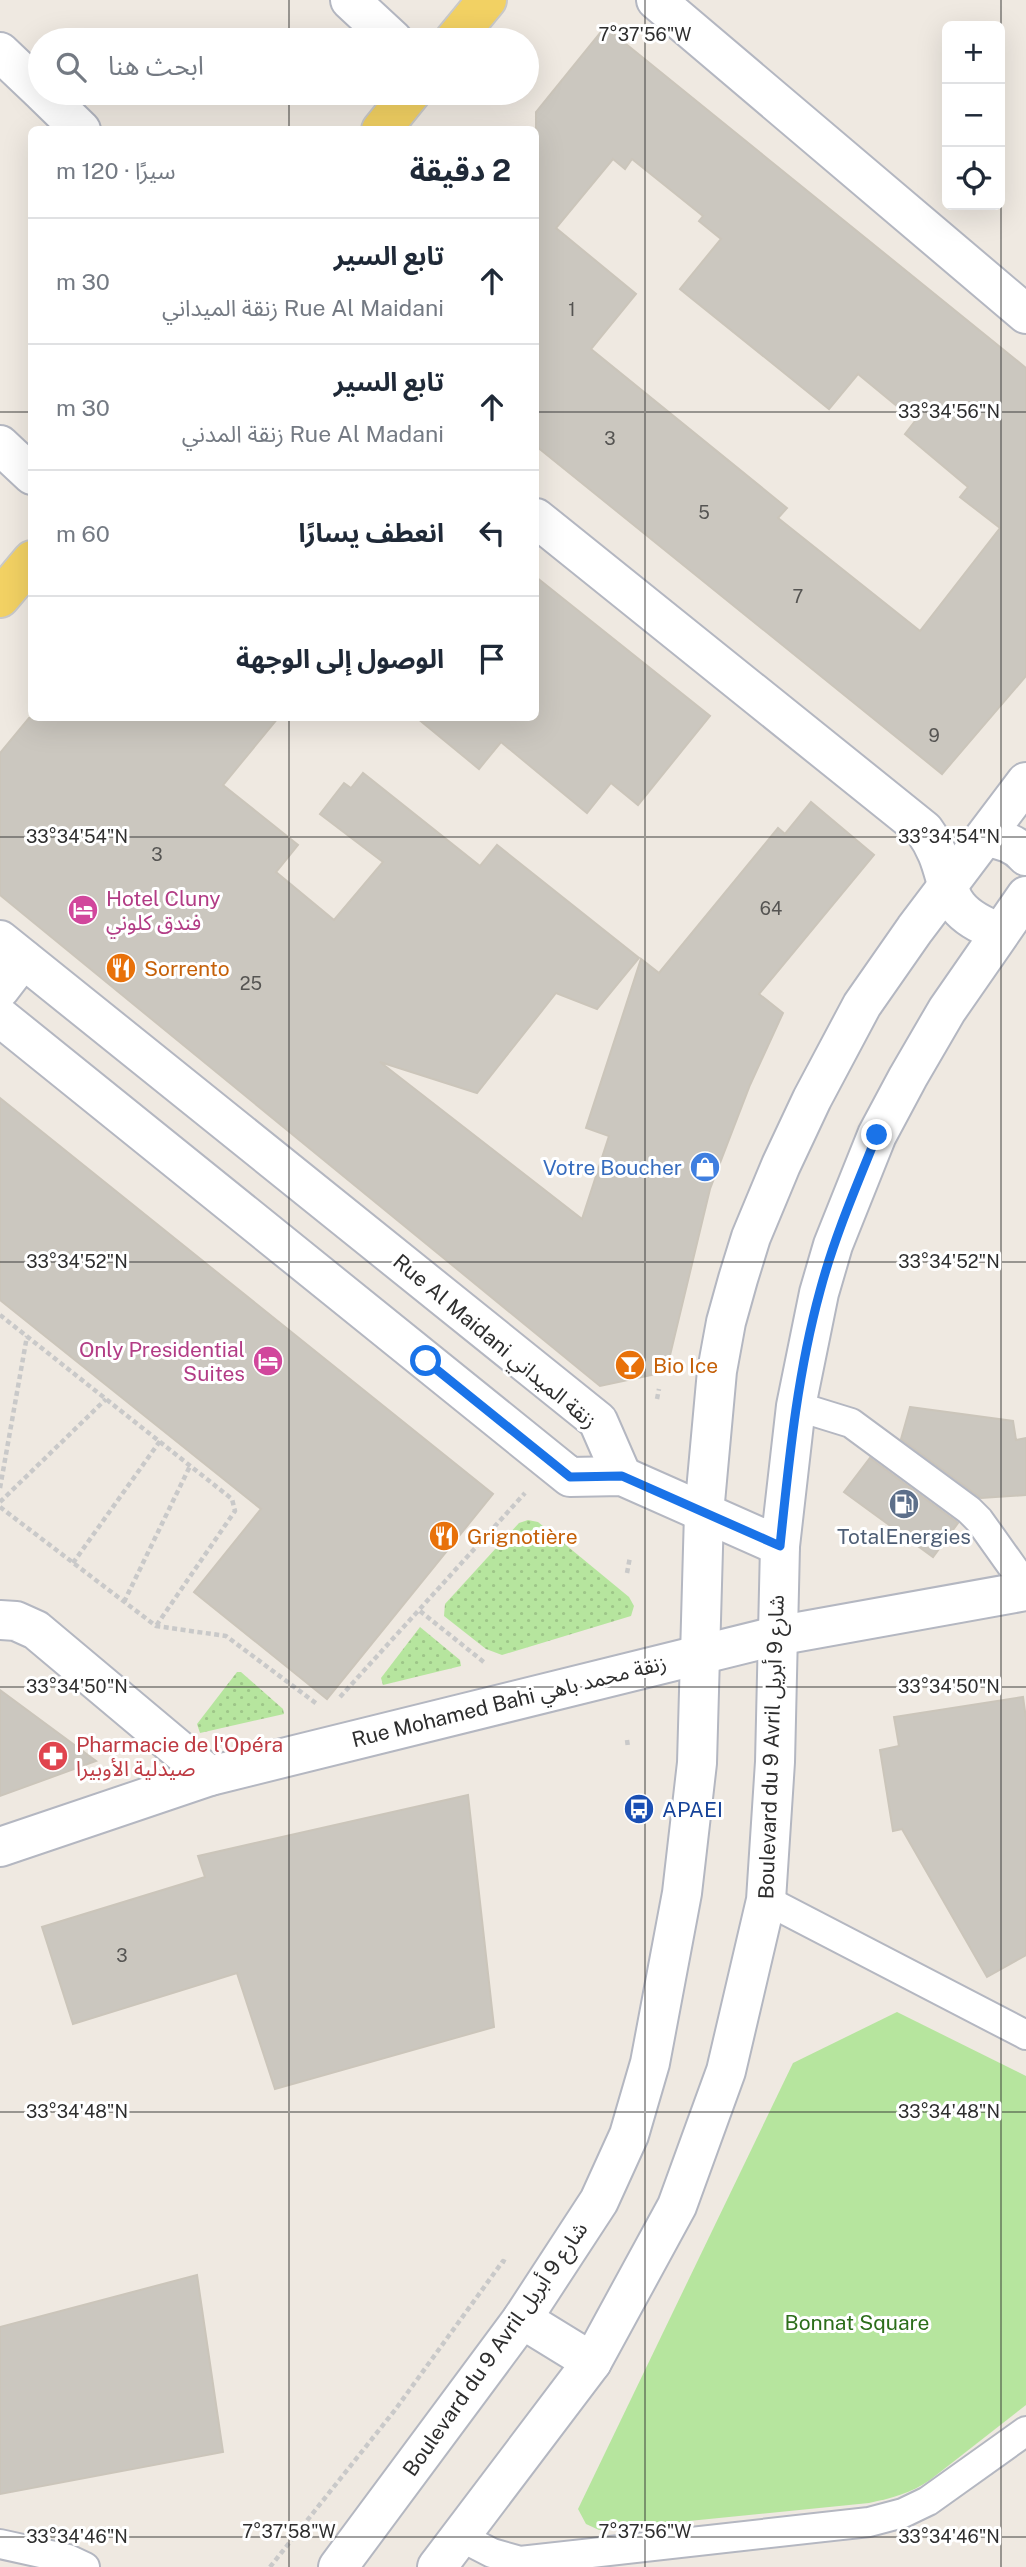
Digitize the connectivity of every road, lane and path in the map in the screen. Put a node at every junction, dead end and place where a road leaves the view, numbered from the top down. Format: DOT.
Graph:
graph roads {
  1 [pos="350,0"];
  2 [pos="487,0"];
  3 [pos="656,0"];
  4 [pos="380,28"];
  5 [pos="464,28"];
  6 [pos="0,52"];
  7 [pos="28,79"];
  8 [pos="55,105"];
  9 [pos="401,105"];
  10 [pos="77,126"];
  11 [pos="384,126"];
  12 [pos="1026,314"];
  13 [pos="0,445"];
  14 [pos="28,471"];
  15 [pos="539,520"];
  16 [pos="28,565"];
  17 [pos="0,598"];
  18 [pos="1026,782"];
  19 [pos="986,837"];
  20 [pos="1026,856"];
  21 [pos="947,890"];
  22 [pos="1026,896"];
  23 [pos="999,932"];
  24 [pos="11,950"];
  25 [pos="0,989"];
  26 [pos="0,1017"];
  27 [pos="461,1311"];
  28 [pos="0,1315"];
  29 [pos="27,1336"];
  30 [pos="426,1361"];
  31 [pos="659,1389"];
  32 [pos="107,1399"];
  33 [pos="657,1399"];
  34 [pos="796,1406"];
  35 [pos="160,1441"];
  36 [pos="190,1466"];
  37 [pos="622,1476"];
  38 [pos="0,1488"];
  39 [pos="525,1492"];
  40 [pos="0,1504"];
  41 [pos="704,1513"];
  42 [pos="780,1546"];
  43 [pos="630,1557"];
  44 [pos="73,1563"];
  45 [pos="627,1573"];
  46 [pos="1026,1588"];
  47 [pos="124,1602"];
  48 [pos="420,1611"];
  49 [pos="0,1620"];
  50 [pos="156,1626"];
  51 [pos="776,1636"];
  52 [pos="699,1654"];
  53 [pos="489,1666"];
  54 [pos="338,1699"];
  55 [pos="320,1706"];
  56 [pos="627,1740"];
  57 [pos="628,1747"];
  58 [pos="210,1776"];
  59 [pos="0,1847"];
  60 [pos="766,1900"];
  61 [pos="1026,2035"];
  62 [pos="503,2261"];
  63 [pos="522,2319"];
  64 [pos="592,2362"];
  65 [pos="1026,2431"];
  66 [pos="459,2536"];
  67 [pos="0,2544"];
  68 [pos="85,2567"];
  69 [pos="270,2567"];
  70 [pos="338,2567"];
  71 [pos="437,2567"];
  1 -- 4 [label="street"];
  2 -- 5 [label="main road"];
  3 -- 12 [label="street"];
  6 -- 7 [label="street"];
  8 -- 10 [label="street"];
  9 -- 11 [label="main road"];
  13 -- 14 [label="street"];
  15 -- 21 [label="street"];
  16 -- 17 [label="main road"];
  18 -- 19 [label="street, Boulevard du 9 Avril شارع 9 أبريل"];
  19 -- 20 [label="street"];
  19 -- 21 [label="street, Boulevard du 9 Avril شارع 9 أبريل"];
  21 -- 23 [label="street"];
  21 -- 41 [label="street, Boulevard du 9 Avril شارع 9 أبريل"];
  22 -- 23 [label="street, Boulevard du 9 Avril شارع 9 أبريل"];
  23 -- 34 [label="street, Boulevard du 9 Avril شارع 9 أبريل"];
  24 -- 25 [label="street"];
  24 -- 27 [label="street, Rue Al Maidani زنقة الميداني"];
  26 -- 30 [label="street"];
  27 -- 30 [label="street"];
  27 -- 37 [label="street, Rue Al Maidani زنقة الميداني"];
  28 -- 29 [label="path"];
  29 -- 32 [label="path"];
  29 -- 38 [label="path"];
  30 -- 37 [label="street"];
  31 -- 33 [label="path"];
  32 -- 35 [label="path"];
  32 -- 40 [label="path"];
  34 -- 42 [label="street, Boulevard du 9 Avril شارع 9 أبريل"];
  34 -- 46 [label="lane"];
  35 -- 36 [label="path"];
  35 -- 44 [label="path"];
  36 -- 47 [label="path"];
  36 -- 50 [label="path"];
  37 -- 41 [label="street"];
  39 -- 48 [label="path"];
  40 -- 44 [label="path"];
  41 -- 42 [label="street"];
  41 -- 52 [label="street, Boulevard du 9 Avril شارع 9 أبريل"];
  42 -- 51 [label="street, Boulevard du 9 Avril شارع 9 أبريل"];
  43 -- 45 [label="path"];
  44 -- 47 [label="path"];
  46 -- 51 [label="street, Rue Mohamed Bahi زنقة محمد باهي"];
  47 -- 50 [label="path"];
  48 -- 53 [label="path"];
  48 -- 54 [label="path"];
  49 -- 58 [label="street"];
  50 -- 55 [label="path"];
  51 -- 52 [label="street, Rue Mohamed Bahi زنقة محمد باهي"];
  51 -- 60 [label="street, Boulevard du 9 Avril شارع 9 أبريل"];
  52 -- 58 [label="street, Rue Mohamed Bahi زنقة محمد باهي"];
  52 -- 63 [label="street, Boulevard du 9 Avril شارع 9 أبريل"];
  56 -- 57 [label="path"];
  58 -- 59 [label="street, Rue Mohamed Bahi زنقة محمد باهي"];
  60 -- 61 [label="lane"];
  60 -- 64 [label="street, Boulevard du 9 Avril شارع 9 أبريل"];
  62 -- 69 [label="path"];
  63 -- 64 [label="street"];
  63 -- 70 [label="street, Boulevard du 9 Avril شارع 9 أبريل"];
  64 -- 66 [label="street, Boulevard du 9 Avril شارع 9 أبريل"];
  65 -- 66 [label="lane"];
  66 -- 71 [label="street, Boulevard du 9 Avril شارع 9 أبريل"];
  67 -- 68 [label="lane"];
}
